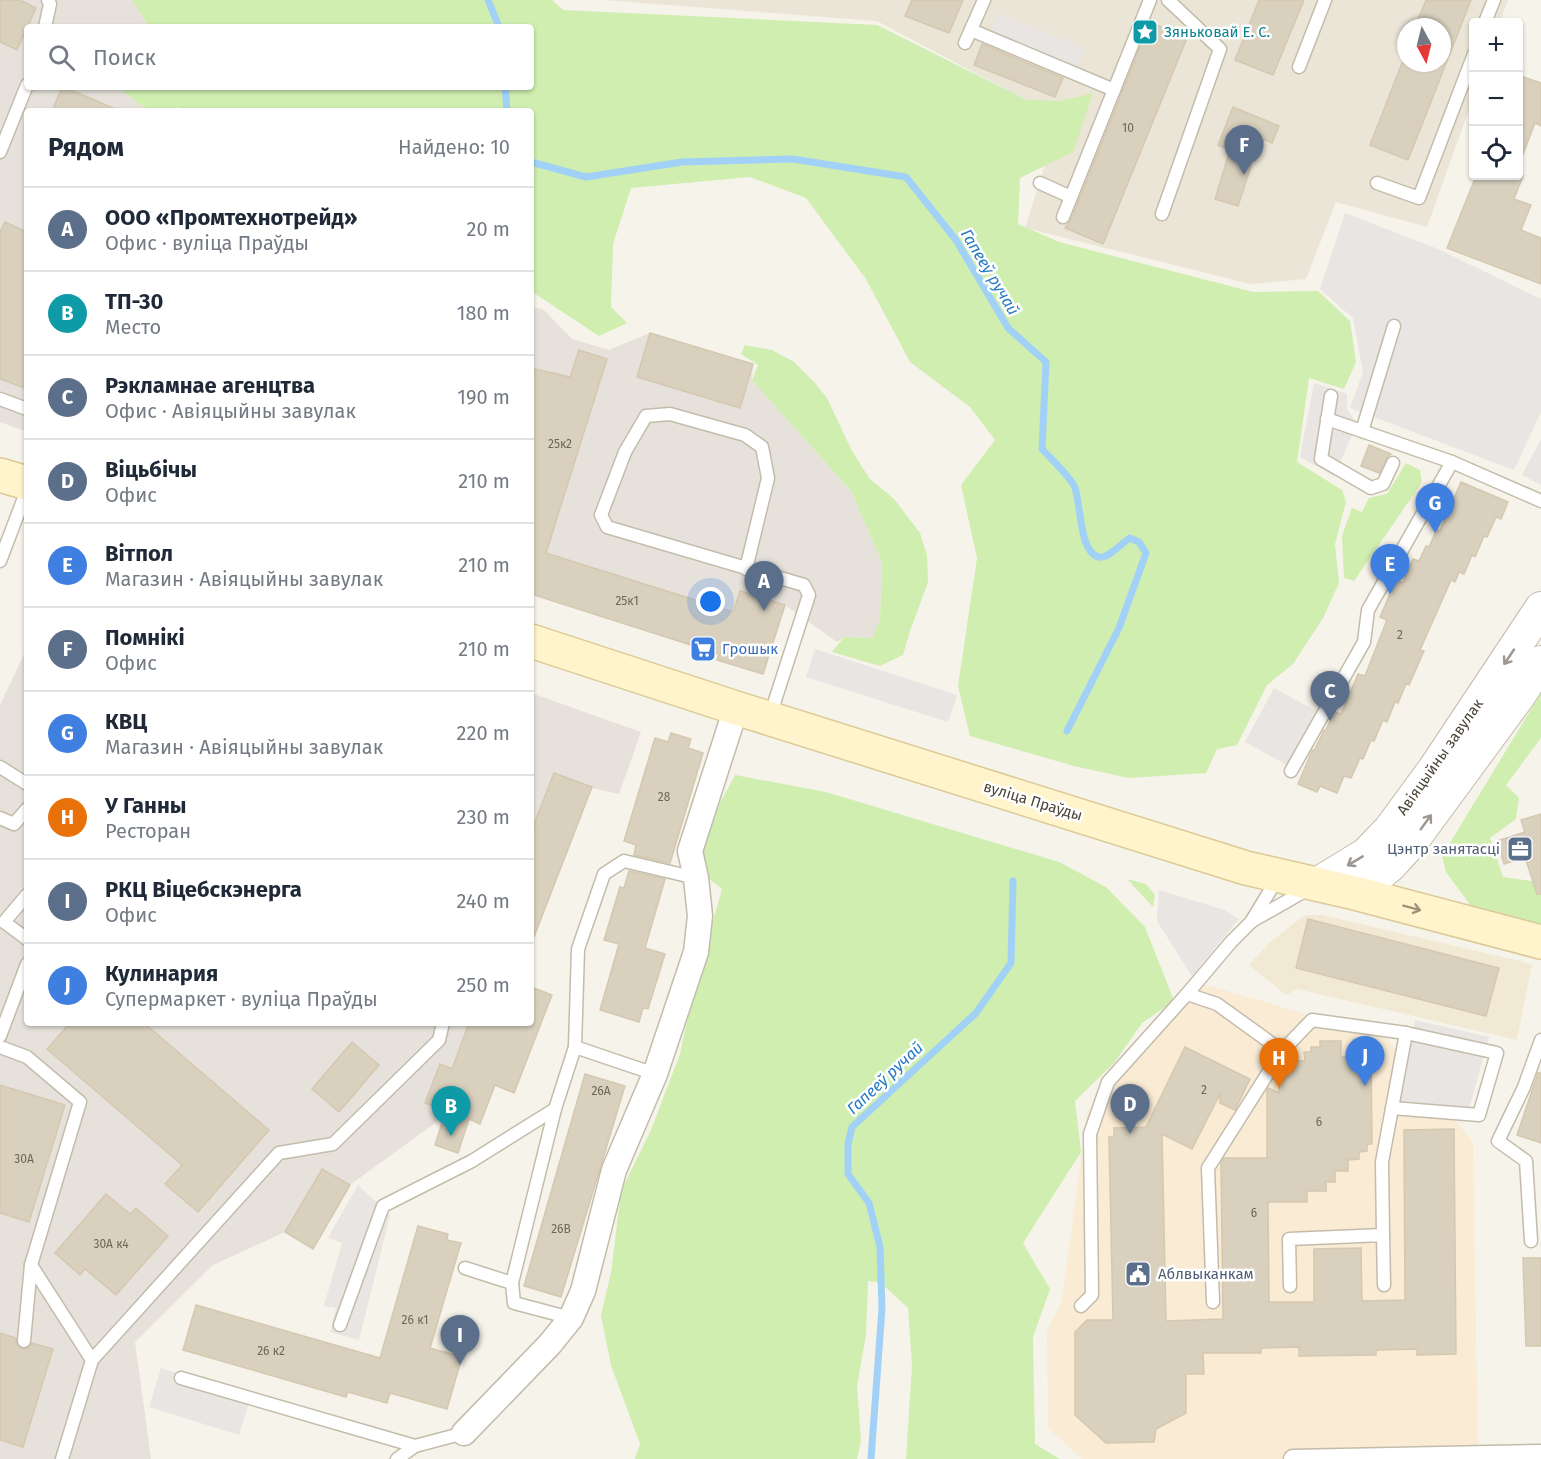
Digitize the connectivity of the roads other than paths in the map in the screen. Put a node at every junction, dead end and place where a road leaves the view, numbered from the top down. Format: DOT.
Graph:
graph roads {
  1 [pos="48,0"];
  2 [pos="984,0"];
  3 [pos="1150,0"];
  4 [pos="1168,0"];
  5 [pos="1325,0"];
  6 [pos="1494,0"];
  7 [pos="1487,18"];
  8 [pos="46,24"];
  9 [pos="971,30"];
  10 [pos="965,43"];
  11 [pos="1469,65"];
  12 [pos="1299,67"];
  13 [pos="25,90"];
  14 [pos="1114,90"];
  15 [pos="0,152"];
  16 [pos="1040,183"];
  17 [pos="1377,183"];
  18 [pos="1071,196"];
  19 [pos="1162,214"];
  20 [pos="1063,217"];
  21 [pos="1394,326"];
  22 [pos="1331,396"];
  23 [pos="0,399"];
  24 [pos="24,409"];
  25 [pos="1327,419"];
  26 [pos="1362,431"];
  27 [pos="1452,462"];
  28 [pos="1393,463"];
  29 [pos="0,475"];
  30 [pos="24,482"];
  31 [pos="24,498"];
  32 [pos="1541,501"];
  33 [pos="0,561"];
  34 [pos="746,569"];
  35 [pos="1541,608"];
  36 [pos="534,642"];
  37 [pos="1541,662"];
  38 [pos="736,708"];
  39 [pos="769,718"];
  40 [pos="0,767"];
  41 [pos="1291,771"];
  42 [pos="24,782"];
  43 [pos="24,812"];
  44 [pos="0,818"];
  45 [pos="1280,875"];
  46 [pos="696,878"];
  47 [pos="1317,884"];
  48 [pos="1355,893"];
  49 [pos="24,899"];
  50 [pos="1251,922"];
  51 [pos="24,937"];
  52 [pos="1541,942"];
  53 [pos="24,972"];
  54 [pos="1187,994"];
  55 [pos="442,1026"];
  56 [pos="1406,1033"];
  57 [pos="0,1036"];
  58 [pos="1541,1040"];
  59 [pos="0,1047"];
  60 [pos="575,1047"];
  61 [pos="1282,1052"];
  62 [pos="655,1074"];
  63 [pos="1392,1107"];
  64 [pos="555,1109"];
  65 [pos="1383,1235"];
  66 [pos="1531,1241"];
  67 [pos="31,1265"];
  68 [pos="465,1268"];
  69 [pos="512,1283"];
  70 [pos="1384,1285"];
  71 [pos="1290,1286"];
  72 [pos="1213,1302"];
  73 [pos="1081,1306"];
  74 [pos="571,1318"];
  75 [pos="340,1325"];
  76 [pos="24,1341"];
  77 [pos="92,1360"];
  78 [pos="181,1378"];
  79 [pos="464,1433"];
  80 [pos="415,1446"];
  81 [pos="1541,1454"];
  82 [pos="62,1459"];
  83 [pos="397,1459"];
  84 [pos="1293,1459"];
  1 -- 8 [label="lane"];
  2 -- 9 [label="lane"];
  3 -- 14 [label="lane"];
  4 -- 19 [label="lane"];
  5 -- 12 [label="lane"];
  6 -- 7 [label="lane"];
  9 -- 10 [label="lane"];
  9 -- 14 [label="lane"];
  11 -- 17 [label="lane"];
  13 -- 15 [label="lane"];
  14 -- 18 [label="lane"];
  16 -- 18 [label="lane"];
  18 -- 20 [label="lane"];
  21 -- 26 [label="lane"];
  22 -- 25 [label="lane"];
  23 -- 24 [label="lane"];
  25 -- 26 [label="lane"];
  25 -- 28 [label="lane"];
  26 -- 27 [label="lane"];
  27 -- 32 [label="lane"];
  27 -- 41 [label="lane"];
  29 -- 30 [label="main road"];
  31 -- 33 [label="lane"];
  34 -- 34 [label="lane"];
  34 -- 39 [label="lane"];
  35 -- 47 [label="street, Авіяцыйны завулак, one-way"];
  36 -- 38 [label="main road, вуліца Праўды"];
  48 -- 37 [label="street, Авіяцыйны завулак, one-way"];
  38 -- 39 [label="main road, вуліца Праўды"];
  38 -- 46 [label="street"];
  39 -- 45 [label="main road, вуліца Праўды"];
  40 -- 42 [label="lane"];
  43 -- 44 [label="lane"];
  45 -- 47 [label="main road, вуліца Праўды"];
  45 -- 50 [label="lane"];
  46 -- 60 [label="lane"];
  46 -- 62 [label="street"];
  47 -- 48 [label="main road, вуліца Праўды"];
  47 -- 50 [label="lane"];
  48 -- 52 [label="main road, вуліца Праўды, one-way"];
  49 -- 51 [label="lane"];
  50 -- 54 [label="lane"];
  53 -- 57 [label="lane"];
  54 -- 61 [label="lane"];
  54 -- 73 [label="lane"];
  55 -- 77 [label="lane"];
  56 -- 61 [label="lane"];
  56 -- 63 [label="lane"];
  56 -- 63 [label="lane"];
  58 -- 66 [label="lane"];
  59 -- 67 [label="lane"];
  60 -- 62 [label="lane"];
  60 -- 64 [label="lane"];
  61 -- 72 [label="lane"];
  62 -- 74 [label="street"];
  63 -- 65 [label="lane"];
  64 -- 69 [label="lane"];
  64 -- 75 [label="lane"];
  65 -- 70 [label="lane"];
  65 -- 71 [label="lane"];
  67 -- 76 [label="lane"];
  67 -- 77 [label="lane"];
  68 -- 69 [label="lane"];
  69 -- 74 [label="lane"];
  74 -- 79 [label="street"];
  77 -- 82 [label="lane"];
  78 -- 80 [label="lane"];
  79 -- 80 [label="lane"];
  80 -- 83 [label="lane"];
  81 -- 84 [label="street"];
}
